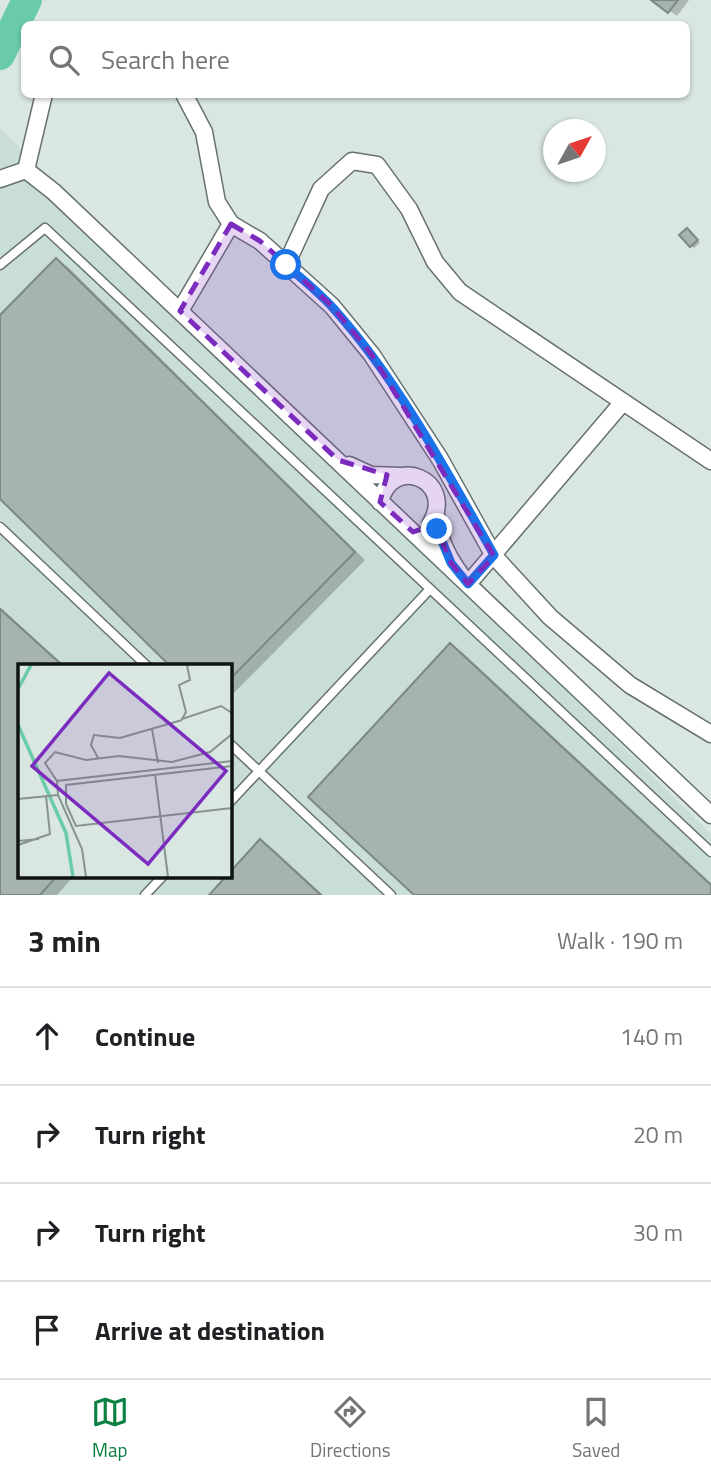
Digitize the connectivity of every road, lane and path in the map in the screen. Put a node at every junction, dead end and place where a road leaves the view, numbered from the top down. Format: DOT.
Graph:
graph roads {
  1 [pos="43,98"];
  2 [pos="186,98"];
  3 [pos="26,170"];
  4 [pos="0,180"];
  5 [pos="231,223"];
  6 [pos="0,265"];
  7 [pos="286,265"];
  8 [pos="180,311"];
  9 [pos="623,402"];
  10 [pos="338,460"];
  11 [pos="711,461"];
  12 [pos="404,476"];
  13 [pos="380,502"];
  14 [pos="436,514"];
  15 [pos="0,527"];
  16 [pos="414,532"];
  17 [pos="494,555"];
  18 [pos="468,584"];
  19 [pos="430,589"];
  20 [pos="145,664"];
  21 [pos="711,734"];
  22 [pos="231,745"];
  23 [pos="258,771"];
  24 [pos="231,801"];
  25 [pos="711,815"];
  26 [pos="711,852"];
  27 [pos="161,878"];
  28 [pos="145,895"];
  29 [pos="391,895"];
  1 -- 3 [label="street"];
  2 -- 5 [label="street"];
  3 -- 4 [label="street"];
  3 -- 8 [label="street"];
  5 -- 7 [label="street"];
  5 -- 8 [label="street"];
  6 -- 19 [label="lane"];
  7 -- 9 [label="street"];
  7 -- 17 [label="street"];
  8 -- 10 [label="street"];
  9 -- 11 [label="street"];
  9 -- 17 [label="street"];
  10 -- 12 [label="street"];
  10 -- 13 [label="street"];
  12 -- 13 [label="street"];
  12 -- 14 [label="street"];
  13 -- 16 [label="street"];
  14 -- 16 [label="street"];
  14 -- 18 [label="street"];
  15 -- 20 [label="lane"];
  16 -- 18 [label="street"];
  17 -- 18 [label="street"];
  17 -- 21 [label="street"];
  18 -- 25 [label="street"];
  19 -- 23 [label="lane"];
  19 -- 26 [label="lane"];
  22 -- 23 [label="lane"];
  23 -- 24 [label="lane"];
  23 -- 29 [label="lane"];
  27 -- 28 [label="lane"];
}
